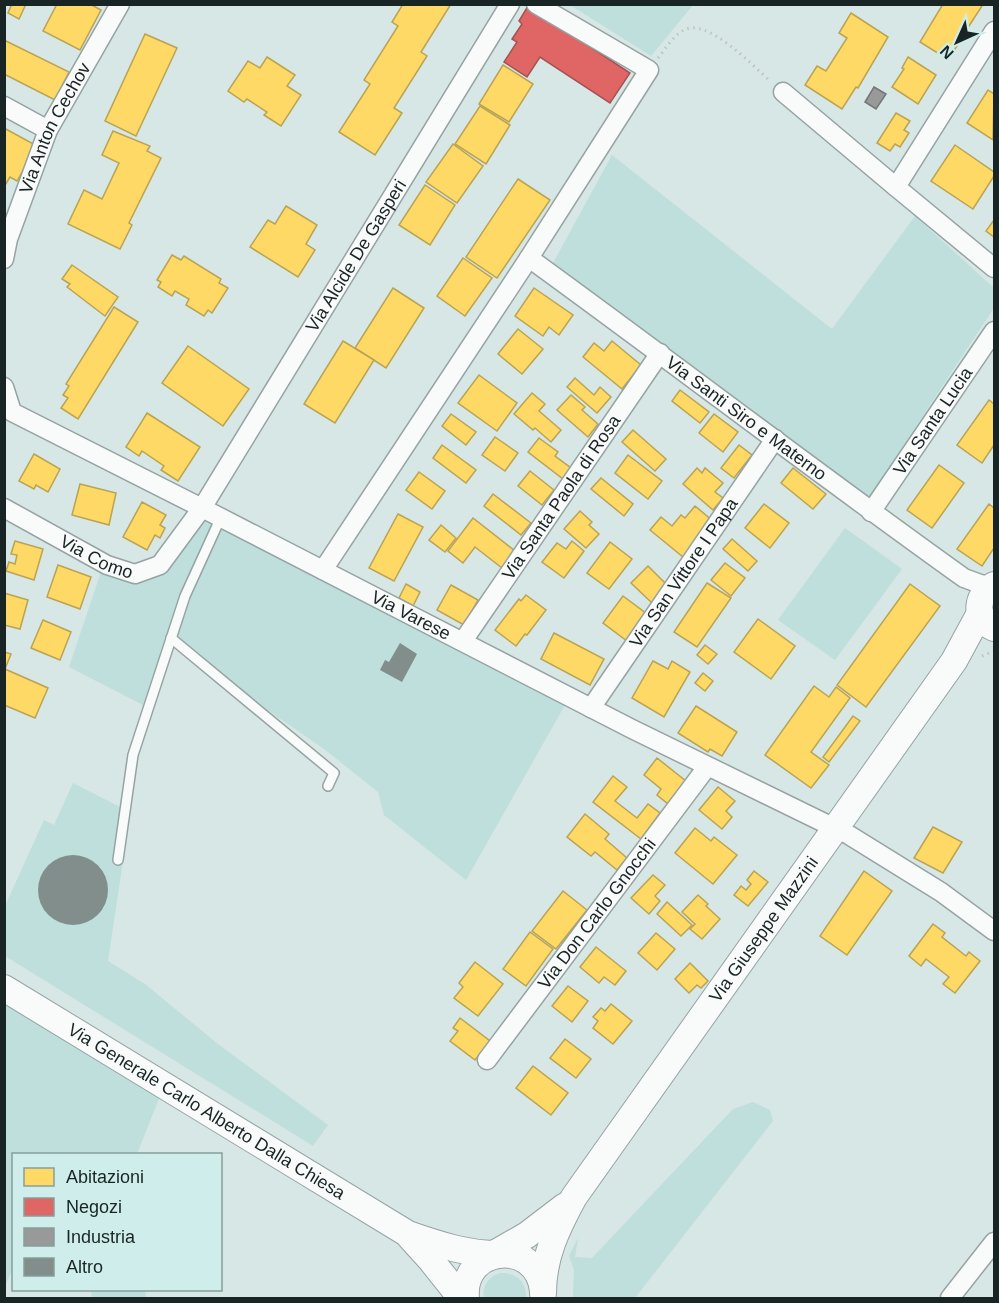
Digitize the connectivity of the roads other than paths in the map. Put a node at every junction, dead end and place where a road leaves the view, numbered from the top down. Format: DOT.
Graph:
graph roads {
  1 [pos="120,4"];
  2 [pos="510,4"];
  3 [pos="536,4"];
  4 [pos="994,31"];
  5 [pos="783,92"];
  6 [pos="4,106"];
  7 [pos="48,130"];
  8 [pos="896,187"];
  9 [pos="529,258"];
  10 [pos="4,259"];
  11 [pos="994,268"];
  12 [pos="994,331"];
  13 [pos="660,353"];
  14 [pos="4,387"];
  15 [pos="775,439"];
  16 [pos="4,508"];
  17 [pos="202,508"];
  18 [pos="871,512"];
  19 [pos="221,517"];
  20 [pos="323,570"];
  21 [pos="964,578"];
  22 [pos="994,585"];
  23 [pos="987,621"];
  24 [pos="171,638"];
  25 [pos="463,641"];
  26 [pos="591,708"];
  27 [pos="708,767"];
  28 [pos="328,786"];
  29 [pos="835,827"];
  30 [pos="118,860"];
  31 [pos="994,931"];
  32 [pos="4,988"];
  33 [pos="487,1060"];
  34 [pos="574,1197"];
  35 [pos="408,1234"];
  36 [pos="994,1242"];
  37 [pos="494,1256"];
  38 [pos="464,1296"];
  39 [pos="543,1296"];
  40 [pos="950,1299"];
  1 -- 7 [label="street, Via Anton Cechov"];
  2 -- 17 [label="street, Via Alcide De Gasperi"];
  3 -- 9 [label="street"];
  4 -- 8 [label="street"];
  5 -- 8 [label="street"];
  6 -- 7 [label="street"];
  7 -- 10 [label="street, Via Anton Cechov"];
  8 -- 11 [label="street"];
  9 -- 13 [label="street, Via Santi Siro e Materno"];
  9 -- 20 [label="street"];
  12 -- 18 [label="street, Via Santa Lucia"];
  13 -- 15 [label="street, Via Santi Siro e Materno"];
  13 -- 25 [label="street, Via Santa Paola di Rosa"];
  14 -- 17 [label="street, Via Varese"];
  15 -- 18 [label="street, Via Santi Siro e Materno"];
  15 -- 26 [label="street, Via San Vittore I Papa"];
  16 -- 17 [label="street, Via Como"];
  17 -- 19 [label="street, Via Varese"];
  18 -- 21 [label="street, Via Santi Siro e Materno"];
  19 -- 20 [label="street, Via Varese"];
  19 -- 24 [label="lane"];
  20 -- 25 [label="street, Via Varese"];
  21 -- 22 [label="street, Via Santi Siro e Materno"];
  21 -- 23 [label="street, Via Santi Siro e Materno"];
  22 -- 23 [label="street"];
  23 -- 29 [label="street, Via Giuseppe Mazzini"];
  24 -- 28 [label="lane"];
  24 -- 30 [label="lane"];
  25 -- 26 [label="street, Via Varese"];
  26 -- 27 [label="street, Via Varese"];
  27 -- 29 [label="street, Via Varese"];
  27 -- 33 [label="street, Via Don Carlo Gnocchi"];
  29 -- 31 [label="street, Via Varese"];
  29 -- 34 [label="street, Via Giuseppe Mazzini"];
  32 -- 35 [label="street, Via Generale Carlo Alberto Dalla Chiesa"];
  34 -- 37 [label="street, Via Giuseppe Mazzini"];
  34 -- 39 [label="street, Via Giuseppe Mazzini"];
  35 -- 37 [label="street, Via Generale Carlo Alberto Dalla Chiesa"];
  35 -- 38 [label="street, Via Generale Carlo Alberto Dalla Chiesa"];
  36 -- 40 [label="street"];
  37 -- 38 [label="street"];
  37 -- 39 [label="street, Via Generale Carlo Alberto Dalla Chiesa"];
}
